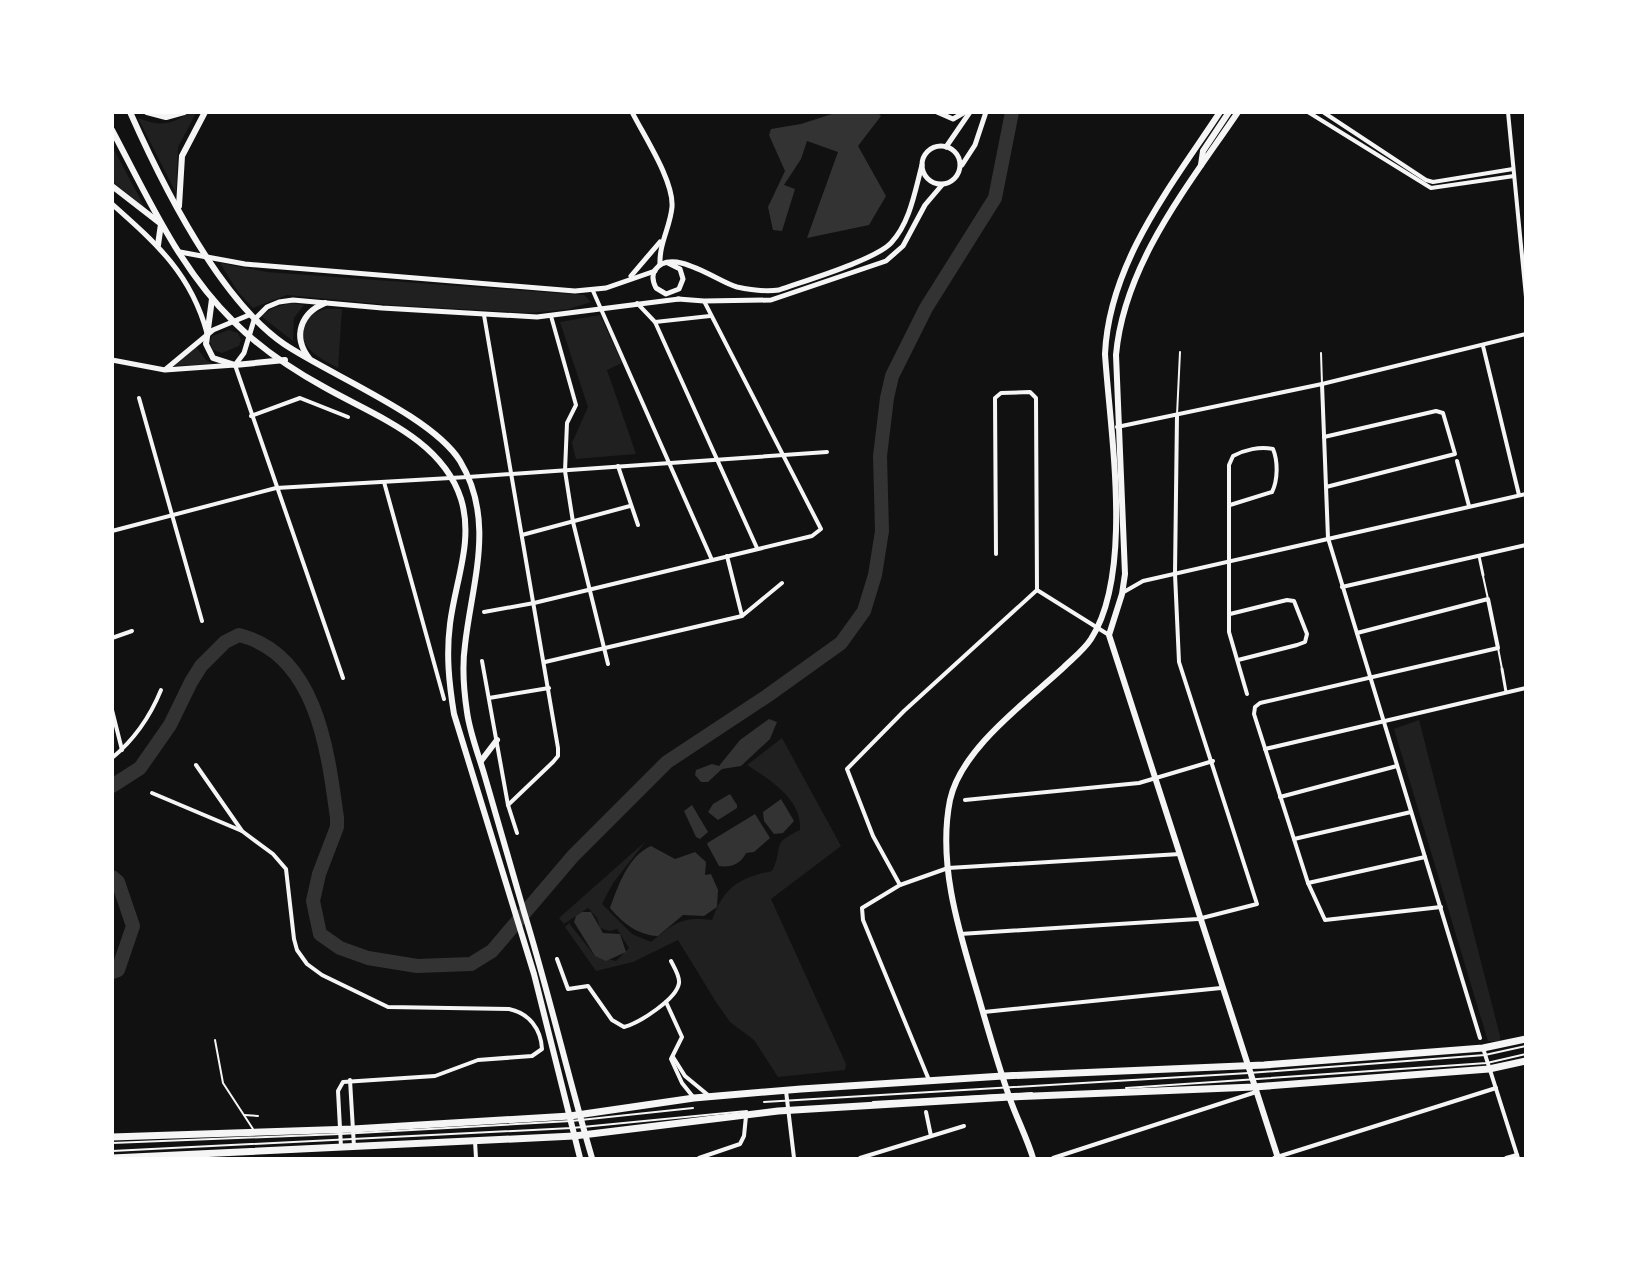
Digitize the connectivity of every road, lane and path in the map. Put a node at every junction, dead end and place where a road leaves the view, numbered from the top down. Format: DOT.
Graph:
graph roads {
  1 [pos="130,112"];
  2 [pos="147,112"];
  3 [pos="184,112"];
  4 [pos="205,112"];
  5 [pos="632,112"];
  6 [pos="936,112"];
  7 [pos="965,112"];
  8 [pos="970,112"];
  9 [pos="986,112"];
  10 [pos="1220,112"];
  11 [pos="1228,112"];
  12 [pos="1238,112"];
  13 [pos="1308,112"];
  14 [pos="1323,112"];
  15 [pos="1509,112"];
  16 [pos="112,130"];
  17 [pos="946,147"];
  18 [pos="921,165"];
  19 [pos="1201,166"];
  20 [pos="961,167"];
  21 [pos="1513,169"];
  22 [pos="1514,176"];
  23 [pos="1175,181"];
  24 [pos="942,185"];
  25 [pos="112,186"];
  26 [pos="1187,188"];
  27 [pos="112,204"];
  28 [pos="180,209"];
  29 [pos="161,224"];
  30 [pos="661,241"];
  31 [pos="158,245"];
  32 [pos="180,252"];
  33 [pos="208,257"];
  34 [pos="668,263"];
  35 [pos="660,265"];
  36 [pos="655,271"];
  37 [pos="629,279"];
  38 [pos="592,291"];
  39 [pos="668,294"];
  40 [pos="1526,297"];
  41 [pos="212,298"];
  42 [pos="679,299"];
  43 [pos="658,301"];
  44 [pos="704,301"];
  45 [pos="325,303"];
  46 [pos="637,303"];
  47 [pos="600,307"];
  48 [pos="484,315"];
  49 [pos="710,315"];
  50 [pos="551,316"];
  51 [pos="251,317"];
  52 [pos="655,322"];
  53 [pos="234,323"];
  54 [pos="207,334"];
  55 [pos="1526,334"];
  56 [pos="248,335"];
  57 [pos="1483,346"];
  58 [pos="1180,352"];
  59 [pos="1321,353"];
  60 [pos="112,360"];
  61 [pos="285,360"];
  62 [pos="317,363"];
  63 [pos="235,365"];
  64 [pos="165,370"];
  65 [pos="1322,384"];
  66 [pos="139,398"];
  67 [pos="1177,414"];
  68 [pos="251,416"];
  69 [pos="348,417"];
  70 [pos="1120,426"];
  71 [pos="1110,429"];
  72 [pos="1324,437"];
  73 [pos="827,452"];
  74 [pos="782,456"];
  75 [pos="718,459"];
  76 [pos="1457,461"];
  77 [pos="667,462"];
  78 [pos="618,466"];
  79 [pos="565,471"];
  80 [pos="512,474"];
  81 [pos="468,477"];
  82 [pos="452,478"];
  83 [pos="384,482"];
  84 [pos="1326,487"];
  85 [pos="276,488"];
  86 [pos="1526,494"];
  87 [pos="1518,495"];
  88 [pos="1230,505"];
  89 [pos="630,506"];
  90 [pos="1469,506"];
  91 [pos="170,514"];
  92 [pos="573,522"];
  93 [pos="638,525"];
  94 [pos="112,531"];
  95 [pos="522,535"];
  96 [pos="1328,538"];
  97 [pos="1525,546"];
  98 [pos="757,548"];
  99 [pos="996,554"];
  100 [pos="1478,554"];
  101 [pos="726,556"];
  102 [pos="712,560"];
  103 [pos="1229,561"];
  104 [pos="1176,574"];
  105 [pos="1483,575"];
  106 [pos="782,583"];
  107 [pos="1342,587"];
  108 [pos="591,590"];
  109 [pos="1037,590"];
  110 [pos="1122,594"];
  111 [pos="1488,599"];
  112 [pos="534,603"];
  113 [pos="484,612"];
  114 [pos="1230,614"];
  115 [pos="742,616"];
  116 [pos="202,621"];
  117 [pos="1096,629"];
  118 [pos="132,631"];
  119 [pos="1357,633"];
  120 [pos="1109,635"];
  121 [pos="112,638"];
  122 [pos="605,648"];
  123 [pos="1498,648"];
  124 [pos="1238,660"];
  125 [pos="482,661"];
  126 [pos="545,662"];
  127 [pos="608,664"];
  128 [pos="1503,669"];
  129 [pos="1370,676"];
  130 [pos="343,678"];
  131 [pos="549,688"];
  132 [pos="1526,688"];
  133 [pos="161,690"];
  134 [pos="1506,692"];
  135 [pos="1247,694"];
  136 [pos="489,698"];
  137 [pos="444,699"];
  138 [pos="112,710"];
  139 [pos="1383,722"];
  140 [pos="497,740"];
  141 [pos="1265,749"];
  142 [pos="122,750"];
  143 [pos="112,758"];
  144 [pos="481,761"];
  145 [pos="1214,762"];
  146 [pos="196,765"];
  147 [pos="1397,766"];
  148 [pos="1157,780"];
  149 [pos="152,793"];
  150 [pos="1280,797"];
  151 [pos="964,800"];
  152 [pos="508,805"];
  153 [pos="1411,812"];
  154 [pos="242,831"];
  155 [pos="517,833"];
  156 [pos="1294,839"];
  157 [pos="1180,854"];
  158 [pos="1425,857"];
  159 [pos="948,868"];
  160 [pos="1308,883"];
  161 [pos="900,885"];
  162 [pos="1441,907"];
  163 [pos="1198,919"];
  164 [pos="960,934"];
  165 [pos="557,959"];
  166 [pos="671,961"];
  167 [pos="1221,988"];
  168 [pos="666,1002"];
  169 [pos="983,1012"];
  170 [pos="1480,1038"];
  171 [pos="1526,1039"];
  172 [pos="215,1040"];
  173 [pos="1526,1046"];
  174 [pos="1484,1050"];
  175 [pos="1526,1054"];
  176 [pos="672,1055"];
  177 [pos="1526,1061"];
  178 [pos="1488,1066"];
  179 [pos="1248,1069"];
  180 [pos="1003,1076"];
  181 [pos="350,1080"];
  182 [pos="930,1080"];
  183 [pos="1254,1087"];
  184 [pos="1126,1088"];
  185 [pos="1224,1088"];
  186 [pos="1496,1088"];
  187 [pos="1008,1092"];
  188 [pos="1055,1092"];
  189 [pos="786,1094"];
  190 [pos="711,1097"];
  191 [pos="694,1098"];
  192 [pos="1228,1101"];
  193 [pos="764,1102"];
  194 [pos="693,1108"];
  195 [pos="787,1109"];
  196 [pos="926,1112"];
  197 [pos="244,1115"];
  198 [pos="258,1116"];
  199 [pos="746,1116"];
  200 [pos="583,1124"];
  201 [pos="572,1125"];
  202 [pos="964,1126"];
  203 [pos="255,1131"];
  204 [pos="340,1132"];
  205 [pos="353,1132"];
  206 [pos="931,1136"];
  207 [pos="112,1137"];
  208 [pos="474,1140"];
  209 [pos="112,1143"];
  210 [pos="341,1144"];
  211 [pos="354,1144"];
  212 [pos="1030,1149"];
  213 [pos="112,1151"];
  214 [pos="221,1156"];
  215 [pos="1517,1157"];
  216 [pos="112,1158"];
  217 [pos="129,1158"];
  218 [pos="476,1158"];
  219 [pos="580,1158"];
  220 [pos="592,1158"];
  221 [pos="699,1158"];
  222 [pos="794,1158"];
  223 [pos="860,1158"];
  224 [pos="1033,1158"];
  225 [pos="1038,1158"];
  226 [pos="1053,1158"];
  227 [pos="1277,1158"];
  228 [pos="1506,1158"];
  1 -- 28 [label="main road"];
  2 -- 3 [label="main road"];
  4 -- 28 [label="main road"];
  5 -- 30 [label="street"];
  6 -- 7 [label="street"];
  8 -- 17 [label="street"];
  9 -- 20 [label="street"];
  10 -- 23 [label="main road"];
  11 -- 19 [label="main road"];
  12 -- 19 [label="main road"];
  13 -- 22 [label="street"];
  14 -- 21 [label="street"];
  15 -- 21 [label="street"];
  16 -- 29 [label="main road"];
  17 -- 18 [label="street"];
  17 -- 20 [label="street"];
  18 -- 24 [label="street"];
  18 -- 34 [label="street"];
  19 -- 26 [label="main road"];
  20 -- 24 [label="street"];
  21 -- 22 [label="street"];
  22 -- 40 [label="street"];
  23 -- 26 [label="main road"];
  23 -- 71 [label="main road"];
  24 -- 44 [label="street"];
  25 -- 29 [label="main road"];
  26 -- 70 [label="main road"];
  27 -- 31 [label="street"];
  28 -- 33 [label="main road"];
  29 -- 31 [label="main road"];
  29 -- 32 [label="main road"];
  30 -- 35 [label="street"];
  30 -- 37 [label="street"];
  31 -- 54 [label="street"];
  32 -- 33 [label="street"];
  32 -- 41 [label="main road"];
  33 -- 38 [label="street"];
  33 -- 51 [label="main road"];
  34 -- 35 [label="street"];
  34 -- 39 [label="street"];
  35 -- 36 [label="street"];
  36 -- 37 [label="street"];
  36 -- 39 [label="street"];
  37 -- 38 [label="street"];
  38 -- 47 [label="street"];
  39 -- 42 [label="street"];
  39 -- 43 [label="street"];
  41 -- 53 [label="main road"];
  41 -- 54 [label="main road"];
  42 -- 43 [label="street"];
  42 -- 44 [label="street"];
  43 -- 46 [label="street"];
  44 -- 49 [label="street"];
  45 -- 48 [label="street"];
  45 -- 51 [label="street"];
  45 -- 62 [label="main road"];
  46 -- 47 [label="street"];
  46 -- 52 [label="street"];
  47 -- 50 [label="street"];
  47 -- 77 [label="street"];
  48 -- 50 [label="street"];
  48 -- 80 [label="street"];
  49 -- 52 [label="street"];
  49 -- 74 [label="street"];
  50 -- 79 [label="street"];
  51 -- 53 [label="street"];
  51 -- 56 [label="street"];
  51 -- 62 [label="main road"];
  52 -- 75 [label="street"];
  53 -- 54 [label="street"];
  53 -- 56 [label="main road"];
  54 -- 63 [label="main road"];
  54 -- 64 [label="street"];
  55 -- 57 [label="street"];
  56 -- 61 [label="main road"];
  56 -- 63 [label="street"];
  57 -- 65 [label="street"];
  57 -- 87 [label="street"];
  58 -- 67 [label="lane"];
  59 -- 65 [label="lane"];
  60 -- 64 [label="street"];
  61 -- 63 [label="main road"];
  61 -- 82 [label="main road"];
  62 -- 81 [label="main road"];
  63 -- 64 [label="street"];
  63 -- 68 [label="street"];
  65 -- 67 [label="street"];
  65 -- 72 [label="street"];
  66 -- 91 [label="street"];
  67 -- 70 [label="street"];
  67 -- 104 [label="street"];
  68 -- 69 [label="street"];
  68 -- 85 [label="street"];
  70 -- 71 [label="street"];
  70 -- 110 [label="main road"];
  71 -- 117 [label="main road"];
  72 -- 84 [label="street"];
  72 -- 84 [label="street"];
  73 -- 74 [label="street"];
  74 -- 75 [label="street"];
  74 -- 98 [label="street"];
  75 -- 77 [label="street"];
  75 -- 98 [label="street"];
  76 -- 90 [label="street"];
  77 -- 78 [label="street"];
  77 -- 102 [label="street"];
  78 -- 79 [label="street"];
  78 -- 89 [label="street"];
  79 -- 80 [label="street"];
  79 -- 92 [label="street"];
  80 -- 81 [label="street"];
  80 -- 95 [label="street"];
  81 -- 82 [label="street"];
  81 -- 144 [label="main road"];
  82 -- 83 [label="street"];
  82 -- 201 [label="main road"];
  83 -- 85 [label="street"];
  83 -- 137 [label="street"];
  84 -- 96 [label="street"];
  85 -- 91 [label="street"];
  85 -- 130 [label="street"];
  86 -- 87 [label="street"];
  87 -- 90 [label="street"];
  88 -- 88 [label="street"];
  88 -- 103 [label="street"];
  89 -- 92 [label="street"];
  89 -- 93 [label="street"];
  90 -- 96 [label="street"];
  91 -- 94 [label="street"];
  91 -- 116 [label="street"];
  92 -- 95 [label="street"];
  92 -- 108 [label="street"];
  95 -- 112 [label="street"];
  96 -- 103 [label="street"];
  96 -- 107 [label="street"];
  97 -- 100 [label="street"];
  98 -- 101 [label="street"];
  99 -- 109 [label="street"];
  100 -- 105 [label="street"];
  100 -- 107 [label="street"];
  101 -- 102 [label="street"];
  101 -- 115 [label="street"];
  102 -- 108 [label="street"];
  103 -- 104 [label="street"];
  103 -- 114 [label="street"];
  104 -- 110 [label="street"];
  104 -- 145 [label="street"];
  105 -- 111 [label="lane"];
  106 -- 115 [label="street"];
  107 -- 119 [label="street"];
  108 -- 112 [label="street"];
  108 -- 122 [label="street"];
  109 -- 117 [label="street"];
  109 -- 161 [label="street"];
  110 -- 120 [label="main road"];
  111 -- 119 [label="street"];
  111 -- 123 [label="street"];
  112 -- 113 [label="street"];
  112 -- 126 [label="street"];
  114 -- 124 [label="street"];
  114 -- 124 [label="street"];
  115 -- 122 [label="street"];
  117 -- 120 [label="street"];
  117 -- 159 [label="main road"];
  118 -- 121 [label="street"];
  119 -- 129 [label="street"];
  120 -- 148 [label="main road"];
  122 -- 126 [label="street"];
  122 -- 127 [label="street"];
  123 -- 128 [label="lane"];
  123 -- 129 [label="street"];
  124 -- 135 [label="street"];
  125 -- 136 [label="street"];
  126 -- 131 [label="street"];
  128 -- 134 [label="street"];
  129 -- 139 [label="street"];
  129 -- 141 [label="street"];
  131 -- 136 [label="street"];
  131 -- 152 [label="street"];
  132 -- 134 [label="street"];
  133 -- 142 [label="street"];
  134 -- 139 [label="street"];
  136 -- 140 [label="street"];
  138 -- 142 [label="street"];
  139 -- 141 [label="street"];
  139 -- 147 [label="street"];
  140 -- 144 [label="main road"];
  140 -- 152 [label="street"];
  141 -- 150 [label="street"];
  142 -- 143 [label="street"];
  144 -- 200 [label="main road"];
  145 -- 148 [label="street"];
  145 -- 163 [label="street"];
  146 -- 154 [label="street"];
  147 -- 150 [label="street"];
  147 -- 153 [label="street"];
  148 -- 151 [label="street"];
  148 -- 157 [label="main road"];
  149 -- 154 [label="street"];
  150 -- 156 [label="street"];
  152 -- 155 [label="street"];
  153 -- 156 [label="street"];
  153 -- 158 [label="street"];
  154 -- 181 [label="street"];
  156 -- 160 [label="street"];
  157 -- 159 [label="street"];
  157 -- 163 [label="main road"];
  158 -- 160 [label="street"];
  158 -- 162 [label="street"];
  159 -- 161 [label="street"];
  159 -- 164 [label="main road"];
  160 -- 162 [label="street"];
  161 -- 182 [label="street"];
  162 -- 170 [label="street"];
  163 -- 164 [label="street"];
  163 -- 167 [label="main road"];
  164 -- 169 [label="main road"];
  165 -- 168 [label="street"];
  166 -- 168 [label="street"];
  167 -- 169 [label="street"];
  167 -- 179 [label="main road"];
  168 -- 176 [label="street"];
  169 -- 180 [label="main road"];
  171 -- 174 [label="main road"];
  172 -- 197 [label="lane"];
  173 -- 174 [label="lane"];
  174 -- 178 [label="street"];
  174 -- 179 [label="main road"];
  175 -- 178 [label="lane"];
  176 -- 190 [label="street"];
  176 -- 191 [label="street"];
  177 -- 178 [label="main road"];
  178 -- 183 [label="main road"];
  178 -- 186 [label="street"];
  179 -- 180 [label="main road"];
  179 -- 183 [label="main road"];
  179 -- 187 [label="lane"];
  180 -- 182 [label="main road"];
  180 -- 187 [label="main road"];
  181 -- 204 [label="street"];
  181 -- 205 [label="street"];
  182 -- 189 [label="main road"];
  183 -- 184 [label="lane"];
  183 -- 185 [label="main road"];
  183 -- 192 [label="street"];
  183 -- 227 [label="main road"];
  185 -- 187 [label="main road"];
  185 -- 192 [label="street"];
  186 -- 215 [label="street"];
  186 -- 227 [label="street"];
  187 -- 188 [label="lane"];
  187 -- 189 [label="lane"];
  187 -- 195 [label="main road"];
  187 -- 212 [label="main road"];
  189 -- 190 [label="main road"];
  189 -- 193 [label="lane"];
  189 -- 195 [label="street"];
  190 -- 191 [label="main road"];
  191 -- 200 [label="main road"];
  192 -- 226 [label="street"];
  194 -- 200 [label="lane"];
  195 -- 199 [label="main road"];
  195 -- 200 [label="lane"];
  195 -- 222 [label="street"];
  196 -- 206 [label="street"];
  197 -- 198 [label="lane"];
  197 -- 203 [label="lane"];
  199 -- 200 [label="main road"];
  199 -- 221 [label="street"];
  200 -- 201 [label="main road"];
  200 -- 201 [label="main road"];
  200 -- 220 [label="main road"];
  201 -- 205 [label="main road"];
  201 -- 208 [label="main road"];
  201 -- 211 [label="lane"];
  201 -- 219 [label="main road"];
  202 -- 206 [label="street"];
  203 -- 204 [label="main road"];
  203 -- 207 [label="main road"];
  204 -- 205 [label="main road"];
  204 -- 209 [label="lane"];
  204 -- 210 [label="street"];
  205 -- 211 [label="street"];
  206 -- 223 [label="street"];
  208 -- 211 [label="main road"];
  208 -- 218 [label="street"];
  210 -- 211 [label="main road"];
  210 -- 213 [label="lane"];
  210 -- 214 [label="main road"];
  212 -- 224 [label="main road"];
  212 -- 225 [label="main road"];
  214 -- 217 [label="main road"];
  215 -- 228 [label="street"];
  216 -- 217 [label="main road"];
}
